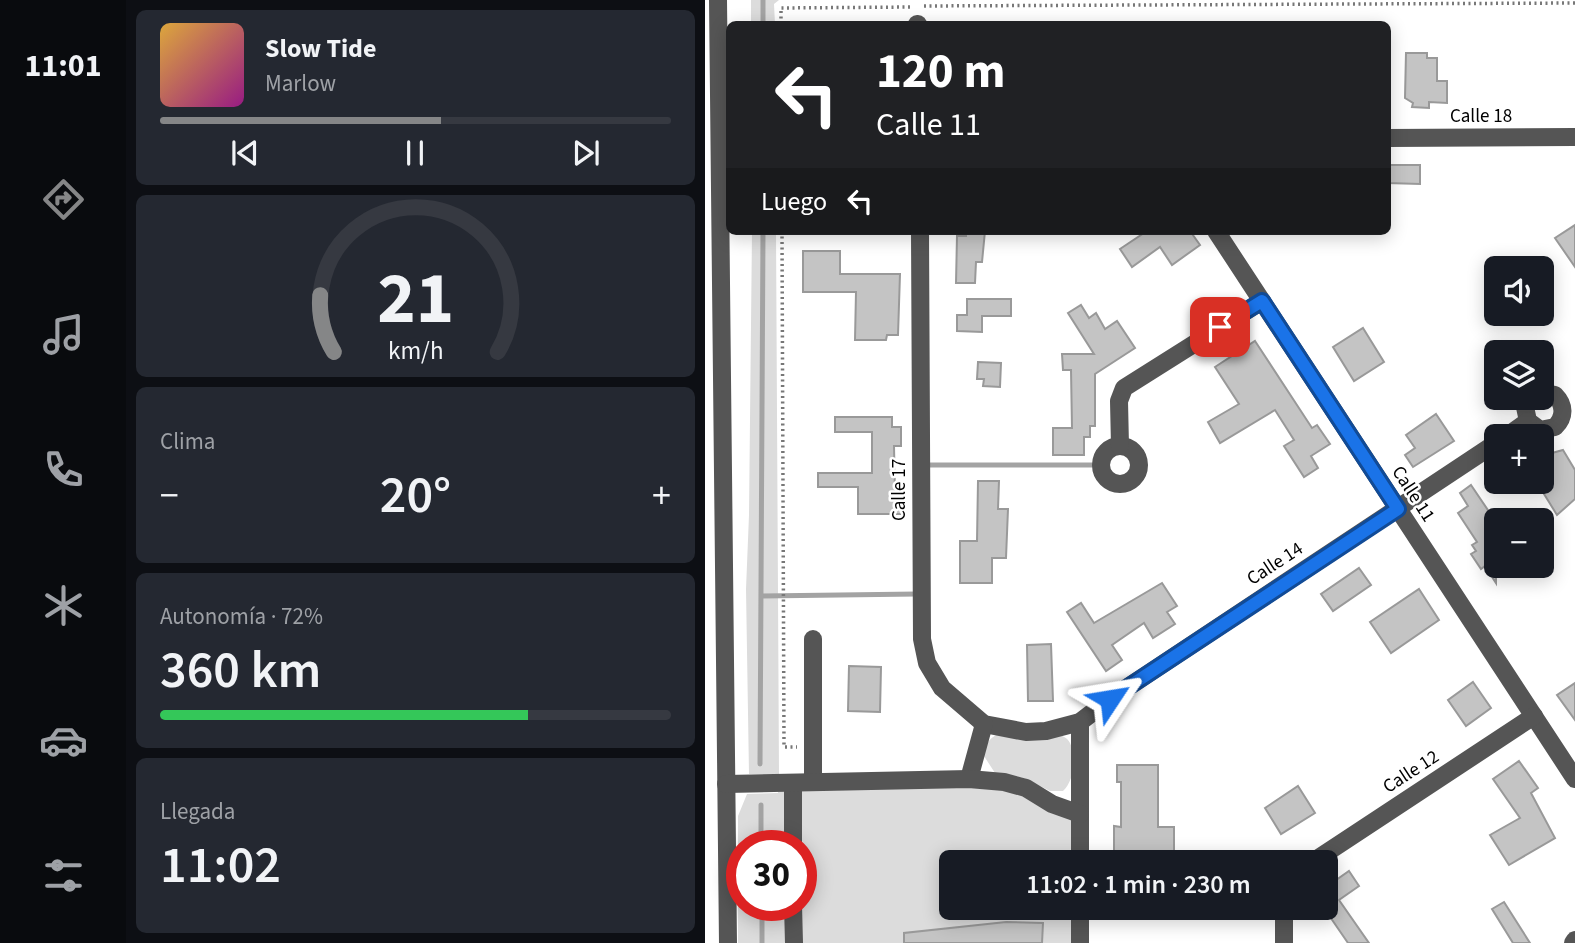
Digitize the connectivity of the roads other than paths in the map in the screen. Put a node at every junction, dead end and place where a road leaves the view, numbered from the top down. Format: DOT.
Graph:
graph roads {
  1 [pos="718,0"];
  2 [pos="1575,137"];
  3 [pos="1391,138"];
  4 [pos="921,235"];
  5 [pos="1219,235"];
  6 [pos="1262,301"];
  7 [pos="1554,395"];
  8 [pos="1526,410"];
  9 [pos="1528,421"];
  10 [pos="1524,424"];
  11 [pos="1120,446"];
  12 [pos="1484,451"];
  13 [pos="1398,509"];
  14 [pos="813,639"];
  15 [pos="1534,716"];
  16 [pos="1079,722"];
  17 [pos="984,724"];
  18 [pos="969,779"];
  19 [pos="1575,779"];
  20 [pos="813,782"];
  21 [pos="793,783"];
  22 [pos="726,784"];
  23 [pos="1080,814"];
  24 [pos="793,830"];
  25 [pos="1080,850"];
  26 [pos="1331,850"];
  27 [pos="1080,920"];
  28 [pos="1284,920"];
  29 [pos="793,921"];
  30 [pos="728,943"];
  31 [pos="794,943"];
  32 [pos="1080,943"];
  33 [pos="1284,943"];
  1 -- 22 [label="street"];
  2 -- 3 [label="street, Calle 18"];
  4 -- 17 [label="street, Calle 17"];
  5 -- 6 [label="street, Calle 11"];
  6 -- 11 [label="street"];
  6 -- 13 [label="street, Calle 11"];
  7 -- 9 [label="street"];
  8 -- 9 [label="street"];
  9 -- 10 [label="street"];
  12 -- 13 [label="street, Calle 14"];
  13 -- 15 [label="street, Calle 11"];
  13 -- 16 [label="street, Calle 14"];
  14 -- 20 [label="street"];
  15 -- 19 [label="street, Calle 11"];
  15 -- 26 [label="street, Calle 12"];
  16 -- 17 [label="street, Calle 17"];
  16 -- 23 [label="street"];
  17 -- 18 [label="street"];
  18 -- 20 [label="street"];
  18 -- 23 [label="street"];
  20 -- 21 [label="street"];
  21 -- 22 [label="street"];
  21 -- 24 [label="street"];
  22 -- 30 [label="street"];
  23 -- 25 [label="street"];
  27 -- 32 [label="street"];
  28 -- 33 [label="street"];
  29 -- 31 [label="street"];
}
